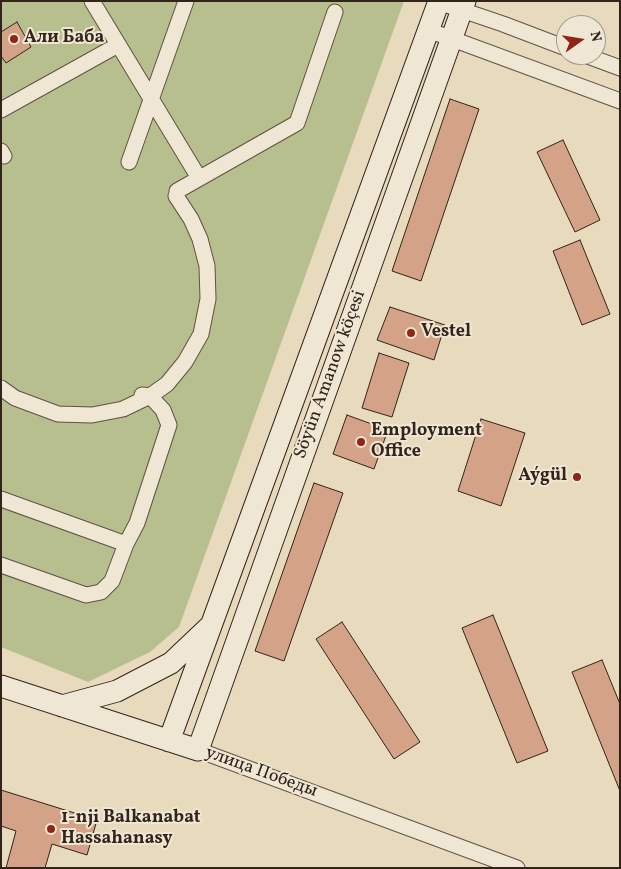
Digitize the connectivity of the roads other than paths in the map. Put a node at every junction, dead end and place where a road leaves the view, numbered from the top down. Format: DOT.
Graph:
graph roads {
  1 [pos="92,1"];
  2 [pos="186,1"];
  3 [pos="439,2"];
  4 [pos="464,6"];
  5 [pos="335,12"];
  6 [pos="428,30"];
  7 [pos="451,38"];
  8 [pos="556,44"];
  9 [pos="118,45"];
  10 [pos="606,63"];
  11 [pos="620,68"];
  12 [pos="151,100"];
  13 [pos="620,101"];
  14 [pos="1,110"];
  15 [pos="129,162"];
  16 [pos="199,178"];
  17 [pos="1,388"];
  18 [pos="146,396"];
  19 [pos="1,499"];
  20 [pos="126,544"];
  21 [pos="1,565"];
  22 [pos="211,625"];
  23 [pos="1,686"];
  24 [pos="62,706"];
  25 [pos="169,741"];
  26 [pos="198,750"];
  27 [pos="517,868"];
  1 -- 9 [label="street"];
  2 -- 12 [label="street"];
  3 -- 4 [label="street"];
  3 -- 6 [label="street, Söyün Amanow köçesi"];
  4 -- 7 [label="street, Söyün Amanow köçesi"];
  4 -- 8 [label="street"];
  5 -- 16 [label="street"];
  6 -- 7 [label="street"];
  6 -- 22 [label="street, Söyün Amanow köçesi"];
  7 -- 13 [label="street"];
  7 -- 26 [label="street, Söyün Amanow köçesi"];
  9 -- 12 [label="street"];
  9 -- 14 [label="street"];
  10 -- 11 [label="street"];
  12 -- 15 [label="street"];
  12 -- 16 [label="street"];
  16 -- 18 [label="street"];
  17 -- 18 [label="street"];
  18 -- 20 [label="street"];
  19 -- 20 [label="street"];
  20 -- 21 [label="street"];
  22 -- 24 [label="street"];
  22 -- 25 [label="street, Söyün Amanow köçesi"];
  23 -- 24 [label="street, улица Победы"];
  24 -- 25 [label="street, улица Победы"];
  25 -- 26 [label="street, улица Победы"];
  26 -- 27 [label="street, улица Победы"];
}
